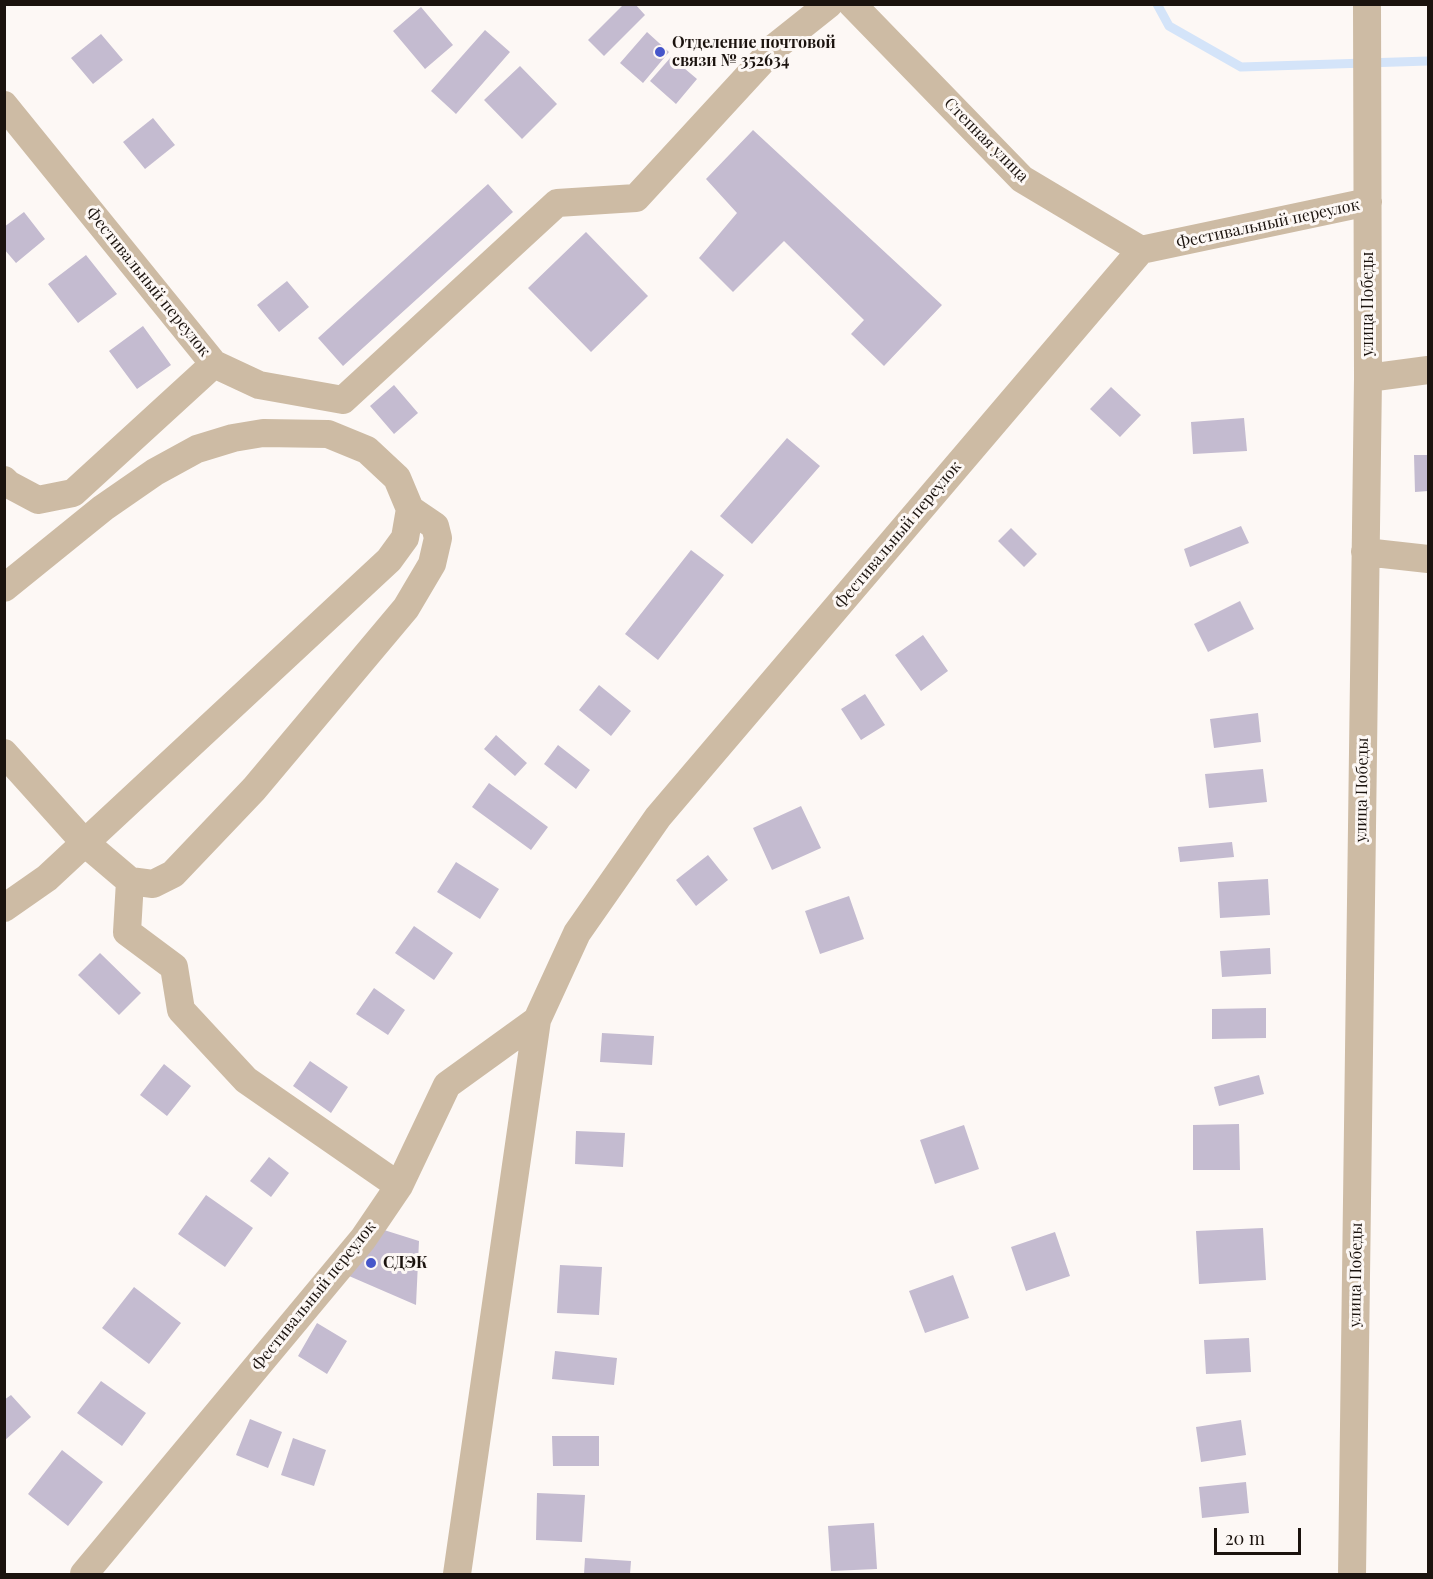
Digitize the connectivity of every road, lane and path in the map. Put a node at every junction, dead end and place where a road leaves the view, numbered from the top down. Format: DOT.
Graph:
graph roads {
  1 [pos="829,4"];
  2 [pos="852,4"];
  3 [pos="1368,16"];
  4 [pos="4,105"];
  5 [pos="1368,202"];
  6 [pos="1141,250"];
  7 [pos="214,364"];
  8 [pos="1428,370"];
  9 [pos="1368,378"];
  10 [pos="343,400"];
  11 [pos="328,434"];
  12 [pos="4,480"];
  13 [pos="410,509"];
  14 [pos="1365,552"];
  15 [pos="1428,559"];
  16 [pos="4,588"];
  17 [pos="4,753"];
  18 [pos="84,842"];
  19 [pos="130,881"];
  20 [pos="5,906"];
  21 [pos="537,1020"];
  22 [pos="399,1186"];
  23 [pos="84,1575"];
  24 [pos="457,1575"];
  25 [pos="1352,1575"];
  1 -- 10 [label="street"];
  2 -- 6 [label="street, Степная улица"];
  3 -- 5 [label="street, улица Победы"];
  4 -- 7 [label="street, Фестивальный переулок"];
  5 -- 6 [label="street, Фестивальный переулок"];
  5 -- 9 [label="street, улица Победы"];
  6 -- 21 [label="street, Фестивальный переулок"];
  7 -- 10 [label="street"];
  7 -- 12 [label="street, Фестивальный переулок"];
  8 -- 9 [label="street"];
  9 -- 14 [label="street, улица Победы"];
  10 -- 11 [label="street"];
  11 -- 13 [label="street"];
  11 -- 16 [label="street"];
  13 -- 18 [label="street"];
  13 -- 19 [label="street"];
  14 -- 15 [label="street"];
  14 -- 25 [label="street, улица Победы"];
  17 -- 18 [label="street"];
  18 -- 19 [label="street"];
  18 -- 20 [label="street"];
  19 -- 22 [label="street"];
  21 -- 22 [label="street, Фестивальный переулок"];
  21 -- 24 [label="street, Фестивальный переулок"];
  22 -- 23 [label="street, Фестивальный переулок"];
}
